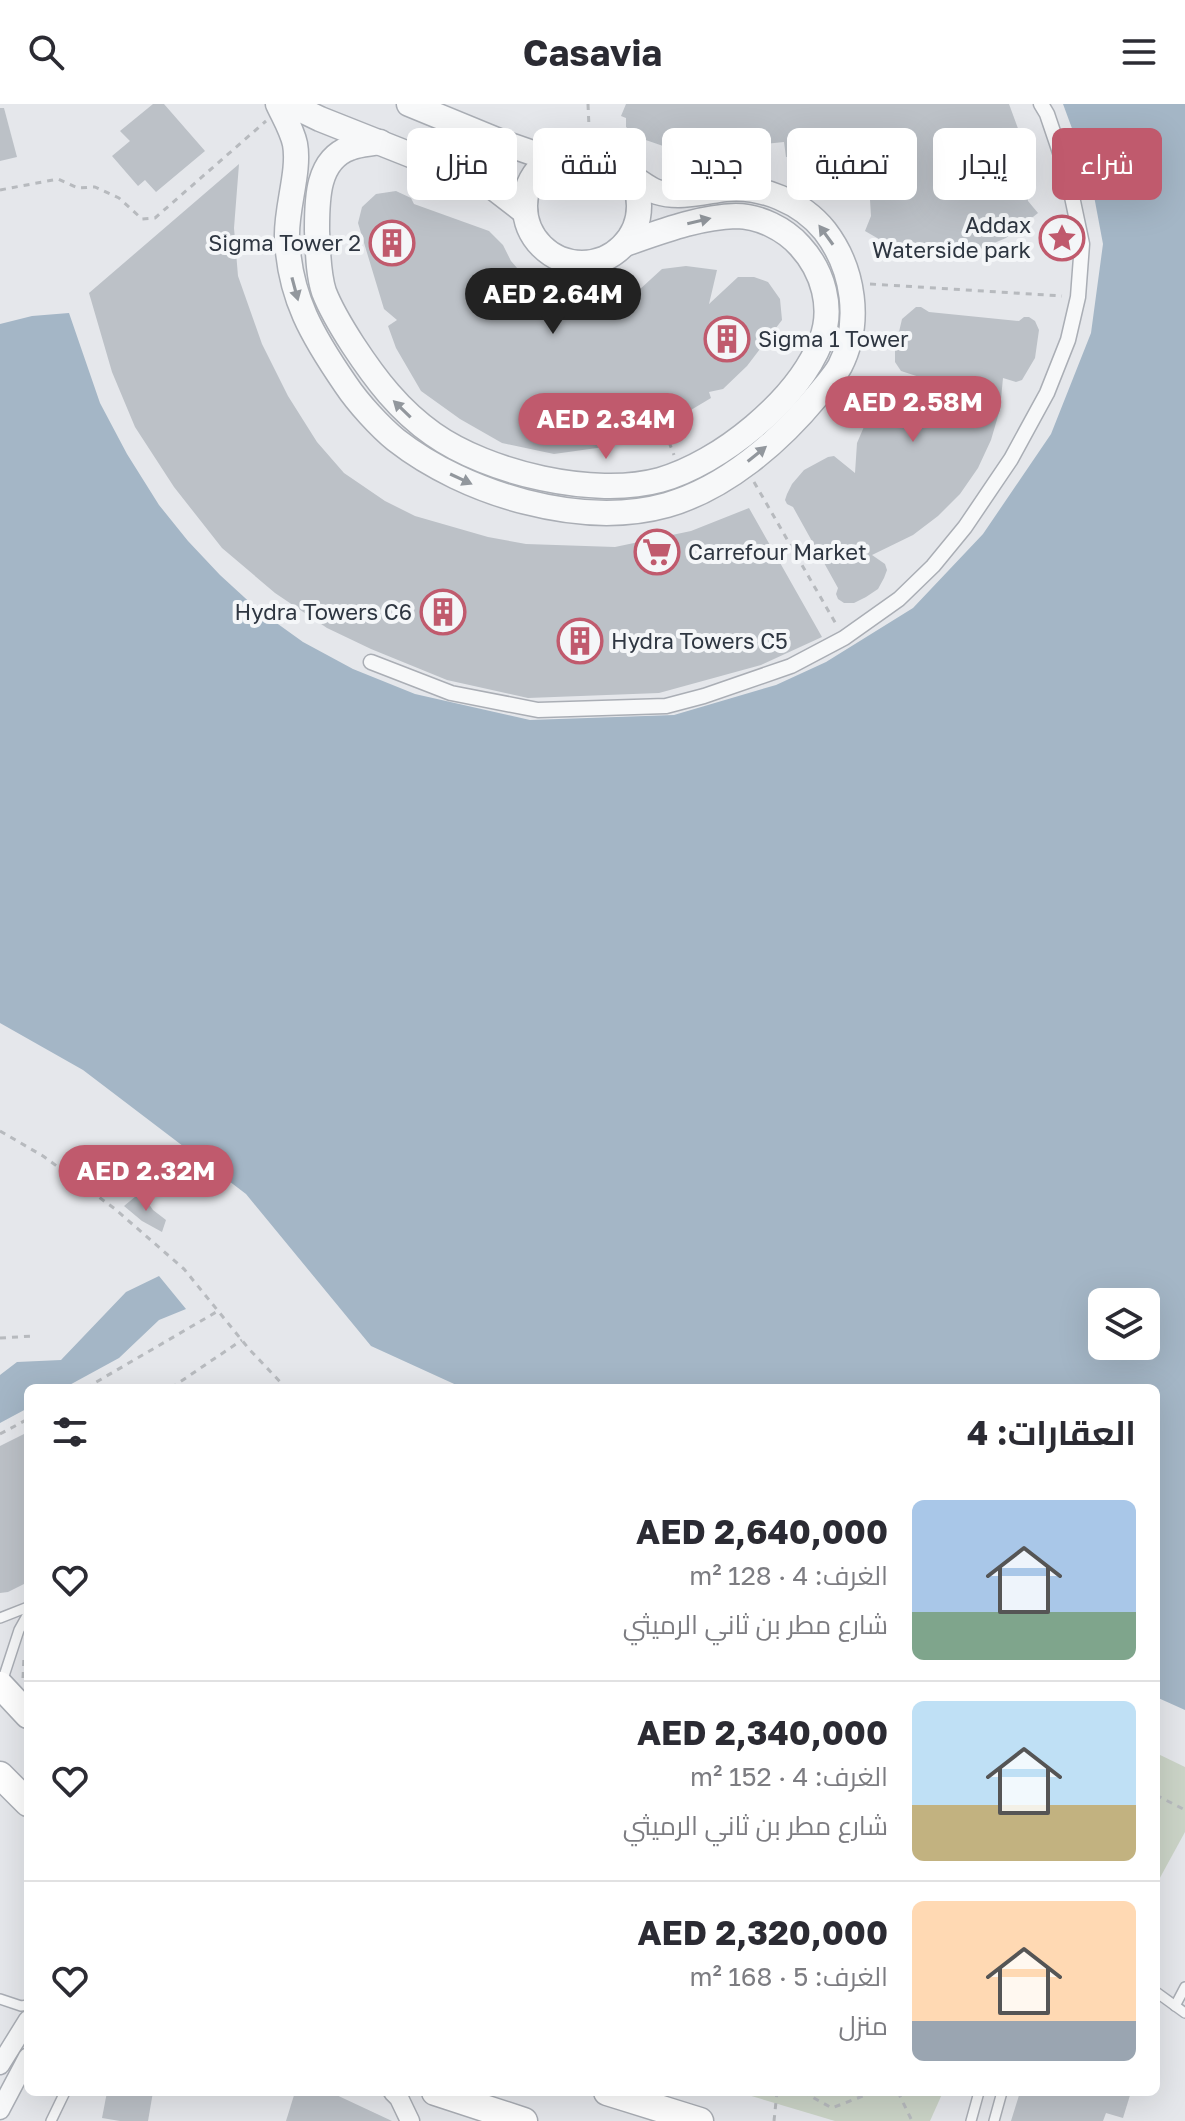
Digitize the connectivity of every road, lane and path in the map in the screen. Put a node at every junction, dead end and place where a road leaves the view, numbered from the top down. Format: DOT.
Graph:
graph roads {
  1 [pos="409,104"];
  2 [pos="588,104"];
  3 [pos="1041,104"];
  4 [pos="284,110"];
  5 [pos="589,128"];
  6 [pos="380,142"];
  7 [pos="533,153"];
  8 [pos="533,178"];
  9 [pos="646,185"];
  10 [pos="0,190"];
  11 [pos="638,200"];
  12 [pos="525,212"];
  13 [pos="625,244"];
  14 [pos="850,282"];
  15 [pos="1078,297"];
  16 [pos="744,465"];
  17 [pos="844,638"];
  18 [pos="371,662"];
  19 [pos="0,1131"];
  20 [pos="218,1311"];
  21 [pos="34,1336"];
  22 [pos="0,1338"];
  23 [pos="242,1340"];
  24 [pos="93,1384"];
  25 [pos="174,1384"];
  26 [pos="282,1384"];
  27 [pos="24,1421"];
  28 [pos="0,1434"];
  29 [pos="24,1609"];
  30 [pos="0,1618"];
  31 [pos="24,1621"];
  32 [pos="24,1654"];
  33 [pos="8,1684"];
  34 [pos="24,1709"];
  35 [pos="0,1775"];
  36 [pos="1160,1797"];
  37 [pos="24,1799"];
  38 [pos="1185,1810"];
  39 [pos="1185,1987"];
  40 [pos="1160,1995"];
  41 [pos="0,1999"];
  42 [pos="24,2006"];
  43 [pos="1175,2006"];
  44 [pos="1185,2013"];
  45 [pos="24,2026"];
  46 [pos="24,2064"];
  47 [pos="0,2065"];
  48 [pos="63,2096"];
  49 [pos="397,2096"];
  50 [pos="447,2096"];
  51 [pos="620,2096"];
  52 [pos="777,2096"];
  53 [pos="810,2096"];
  54 [pos="863,2096"];
  55 [pos="900,2096"];
  56 [pos="978,2096"];
  57 [pos="1001,2096"];
  58 [pos="0,2110"];
  59 [pos="51,2121"];
  60 [pos="410,2121"];
  61 [pos="524,2121"];
  62 [pos="700,2121"];
  63 [pos="774,2121"];
  64 [pos="912,2121"];
  65 [pos="971,2121"];
  66 [pos="994,2121"];
  1 -- 7 [label="street"];
  2 -- 5 [label="path"];
  3 -- 15 [label="street"];
  4 -- 6 [label="street"];
  4 -- 10 [label="path"];
  4 -- 16 [label="street, one-way"];
  6 -- 12 [label="street"];
  13 -- 6 [label="street, one-way"];
  8 -- 12 [label="street"];
  14 -- 9 [label="street, one-way"];
  11 -- 13 [label="street"];
  12 -- 13 [label="street"];
  14 -- 15 [label="path"];
  16 -- 14 [label="street, one-way"];
  15 -- 17 [label="street"];
  16 -- 17 [label="path"];
  17 -- 18 [label="street"];
  19 -- 20 [label="path"];
  20 -- 23 [label="path"];
  20 -- 24 [label="path"];
  21 -- 22 [label="path"];
  23 -- 25 [label="path"];
  23 -- 26 [label="path"];
  27 -- 28 [label="path"];
  29 -- 30 [label="lane"];
  31 -- 33 [label="lane"];
  32 -- 33 [label="path"];
  33 -- 34 [label="main road"];
  35 -- 37 [label="main road"];
  36 -- 38 [label="path"];
  39 -- 43 [label="lane"];
  40 -- 43 [label="lane"];
  41 -- 42 [label="lane"];
  43 -- 44 [label="lane"];
  45 -- 47 [label="street"];
  46 -- 58 [label="street"];
  48 -- 59 [label="lane"];
  49 -- 60 [label="street"];
  50 -- 61 [label="main road"];
  51 -- 62 [label="main road"];
  52 -- 63 [label="path"];
  53 -- 54 [label="path"];
  55 -- 64 [label="path"];
  56 -- 65 [label="lane"];
  57 -- 66 [label="lane"];
}
